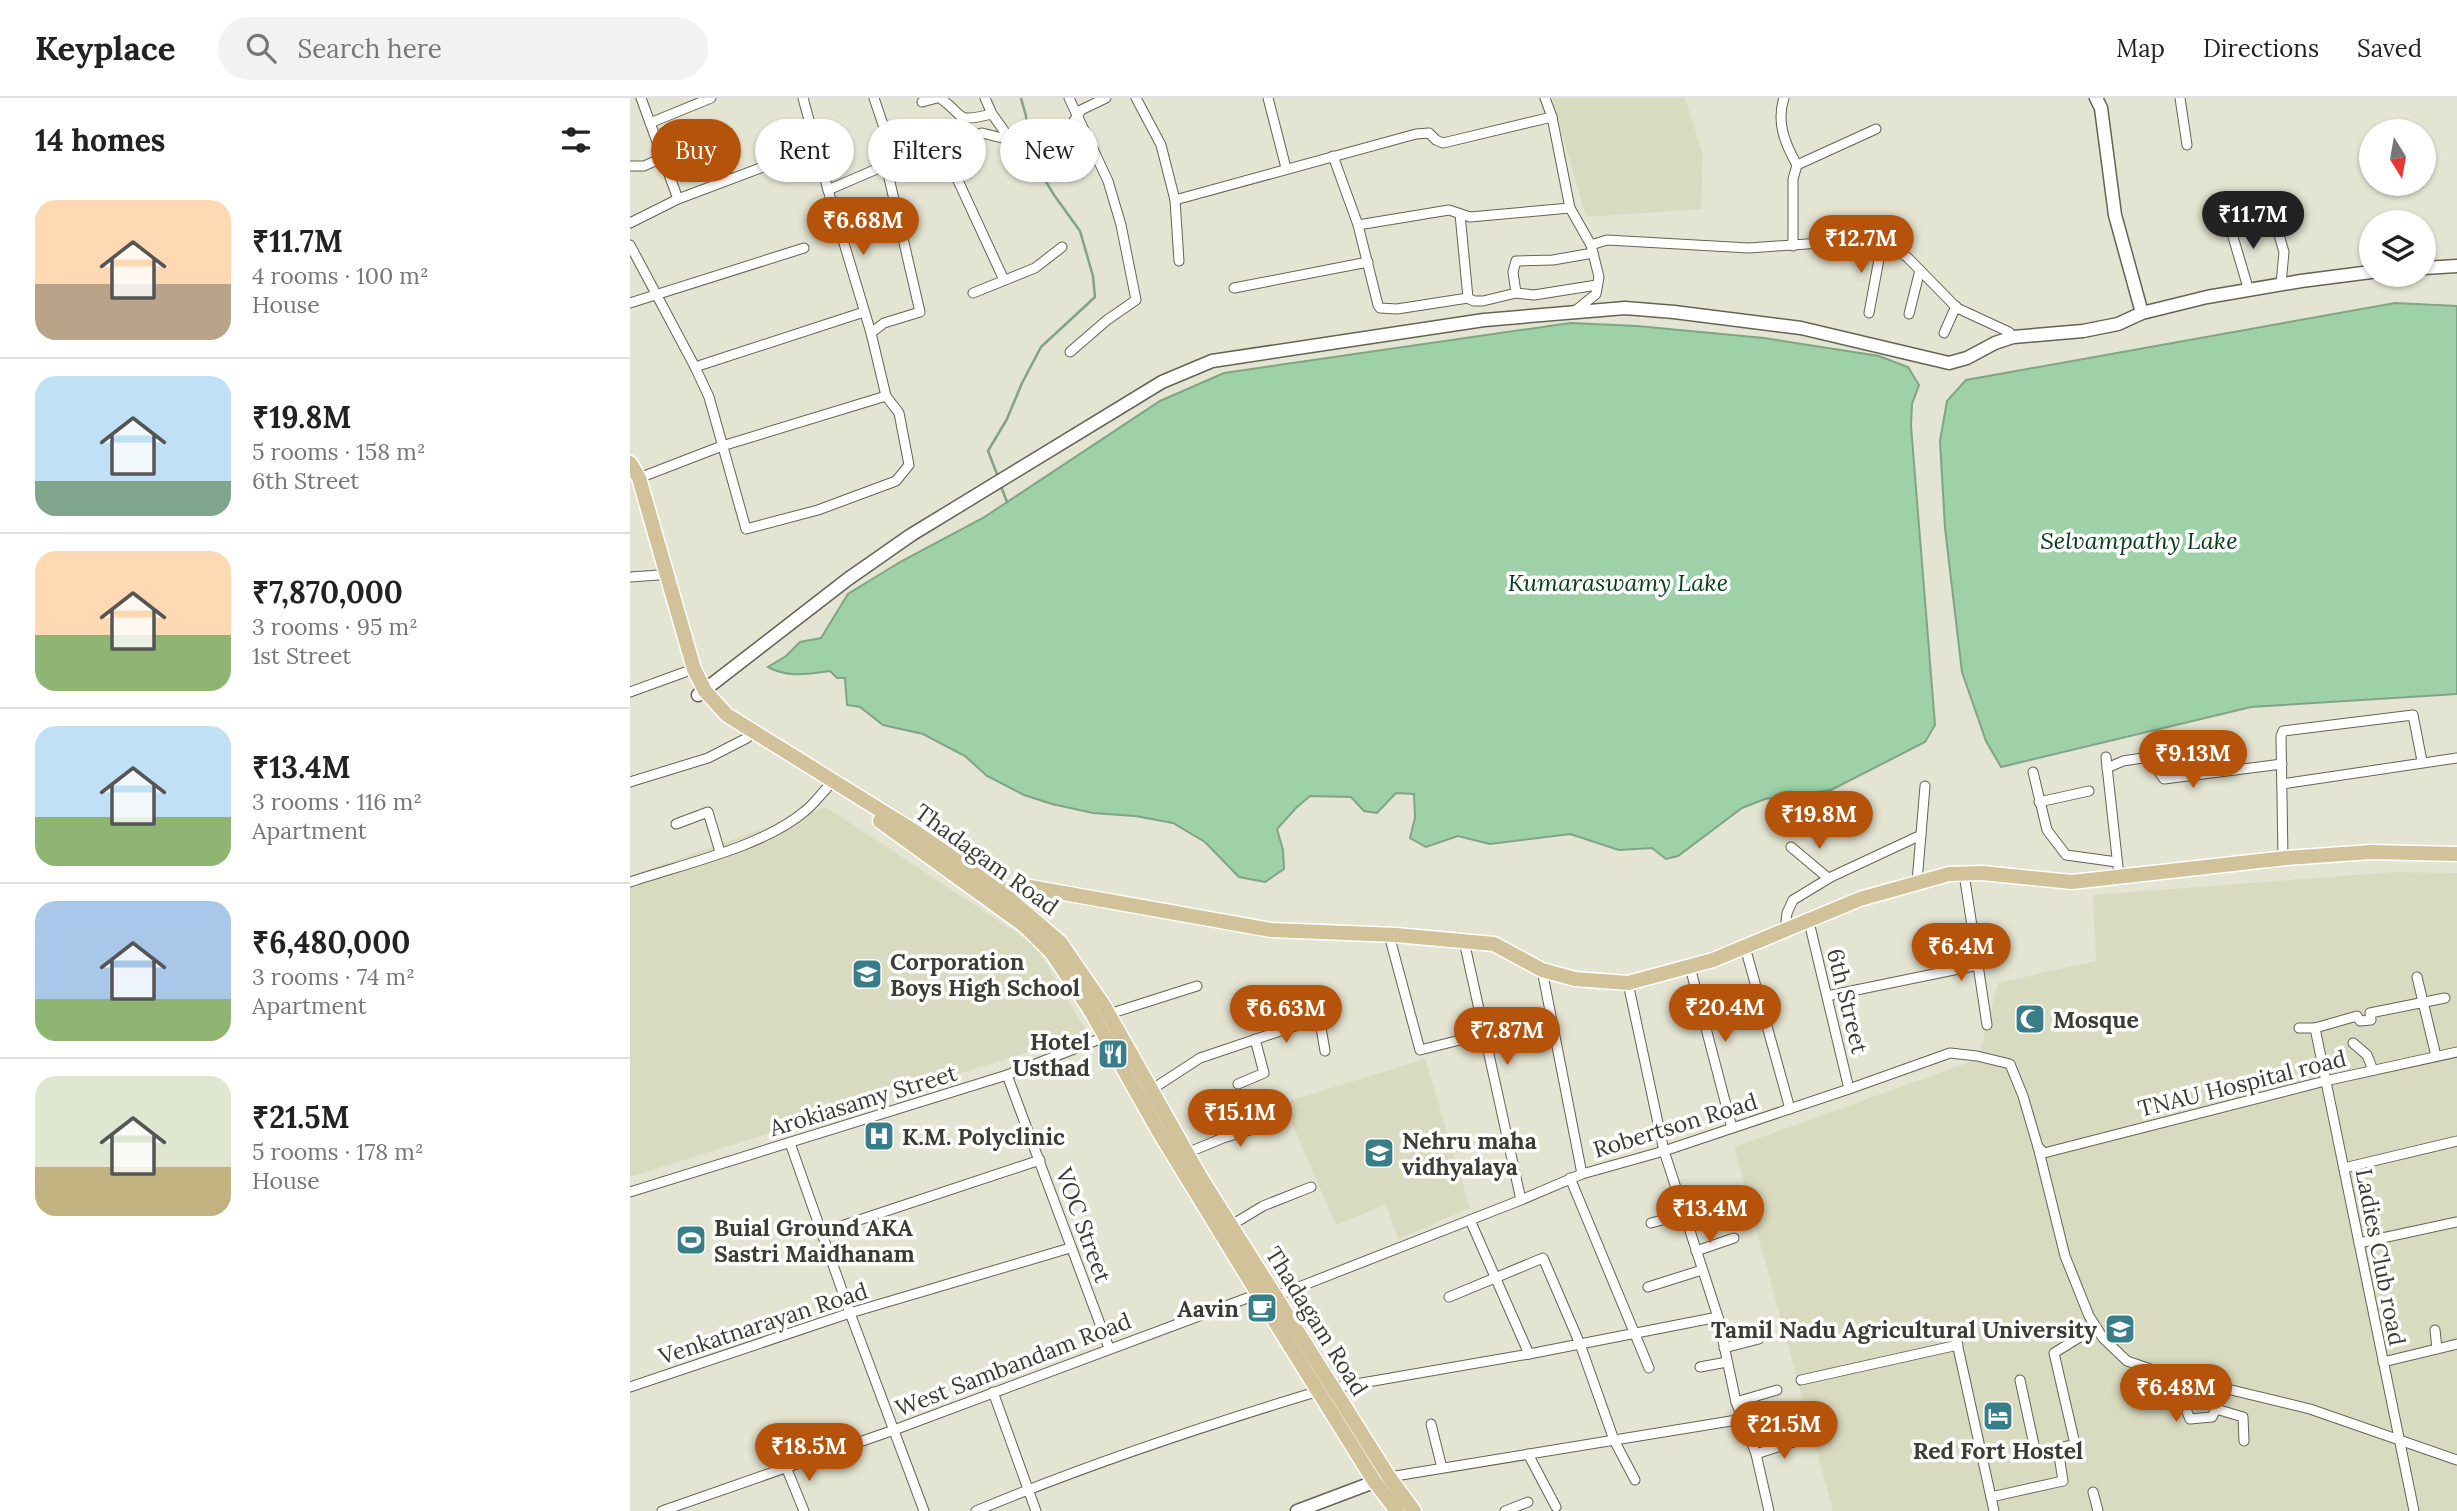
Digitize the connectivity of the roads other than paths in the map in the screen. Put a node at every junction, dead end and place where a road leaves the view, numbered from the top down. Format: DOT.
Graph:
graph roads {
  1 [pos="641,98"];
  2 [pos="711,98"];
  3 [pos="803,98"];
  4 [pos="874,98"];
  5 [pos="939,98"];
  6 [pos="985,98"];
  7 [pos="1069,98"];
  8 [pos="1106,98"];
  9 [pos="1136,98"];
  10 [pos="1268,98"];
  11 [pos="1545,98"];
  12 [pos="1784,98"];
  13 [pos="2096,98"];
  14 [pos="2180,98"];
  15 [pos="922,102"];
  16 [pos="992,114"];
  17 [pos="1077,117"];
  18 [pos="1552,117"];
  19 [pos="809,119"];
  20 [pos="879,119"];
  21 [pos="650,123"];
  22 [pos="1000,125"];
  23 [pos="651,126"];
  24 [pos="1876,130"];
  25 [pos="2187,145"];
  26 [pos="1333,156"];
  27 [pos="651,163"];
  28 [pos="1797,165"];
  29 [pos="630,166"];
  30 [pos="1286,168"];
  31 [pos="755,170"];
  32 [pos="868,171"];
  33 [pos="671,182"];
  34 [pos="826,182"];
  35 [pos="894,182"];
  36 [pos="959,182"];
  37 [pos="828,190"];
  38 [pos="678,199"];
  39 [pos="1175,200"];
  40 [pos="2270,204"];
  41 [pos="1570,208"];
  42 [pos="1460,214"];
  43 [pos="2228,220"];
  44 [pos="630,223"];
  45 [pos="1358,225"];
  46 [pos="1882,243"];
  47 [pos="630,245"];
  48 [pos="1793,246"];
  49 [pos="804,247"];
  50 [pos="1062,247"];
  51 [pos="1592,249"];
  52 [pos="1179,261"];
  53 [pos="1368,262"];
  54 [pos="2457,266"];
  55 [pos="2436,267"];
  56 [pos="1920,270"];
  57 [pos="2359,274"];
  58 [pos="1004,281"];
  59 [pos="2281,284"];
  60 [pos="1597,285"];
  61 [pos="1234,288"];
  62 [pos="2249,291"];
  63 [pos="973,293"];
  64 [pos="1516,293"];
  65 [pos="657,295"];
  66 [pos="1467,298"];
  67 [pos="630,303"];
  68 [pos="1956,306"];
  69 [pos="864,312"];
  70 [pos="1573,312"];
  71 [pos="1869,313"];
  72 [pos="2142,313"];
  73 [pos="1909,314"];
  74 [pos="871,333"];
  75 [pos="1944,333"];
  76 [pos="2013,337"];
  77 [pos="1070,352"];
  78 [pos="695,367"];
  79 [pos="886,396"];
  80 [pos="722,446"];
  81 [pos="630,463"];
  82 [pos="635,479"];
  83 [pos="659,575"];
  84 [pos="630,577"];
  85 [pos="691,674"];
  86 [pos="630,692"];
  87 [pos="702,693"];
  88 [pos="747,738"];
  89 [pos="2457,758"];
  90 [pos="2422,761"];
  91 [pos="2282,764"];
  92 [pos="2033,772"];
  93 [pos="630,782"];
  94 [pos="2282,784"];
  95 [pos="1926,786"];
  96 [pos="827,788"];
  97 [pos="2089,792"];
  98 [pos="2039,802"];
  99 [pos="676,824"];
  100 [pos="1921,835"];
  101 [pos="1791,847"];
  102 [pos="720,852"];
  103 [pos="2457,854"];
  104 [pos="2283,859"];
  105 [pos="2118,869"];
  106 [pos="1964,874"];
  107 [pos="1828,878"];
  108 [pos="630,882"];
  109 [pos="1917,882"];
  110 [pos="994,895"];
  111 [pos="1809,922"];
  112 [pos="1785,931"];
  113 [pos="1389,935"];
  114 [pos="1464,942"];
  115 [pos="1745,947"];
  116 [pos="1978,965"];
  117 [pos="1690,967"];
  118 [pos="1542,970"];
  119 [pos="2417,977"];
  120 [pos="1628,983"];
  121 [pos="1197,986"];
  122 [pos="1827,996"];
  123 [pos="2445,998"];
  124 [pos="2423,1002"];
  125 [pos="1109,1014"];
  126 [pos="1987,1025"];
  127 [pos="2299,1028"];
  128 [pos="2315,1028"];
  129 [pos="1484,1034"];
  130 [pos="1105,1037"];
  131 [pos="1255,1039"];
  132 [pos="2353,1043"];
  133 [pos="1325,1051"];
  134 [pos="2457,1052"];
  135 [pos="2436,1056"];
  136 [pos="2373,1070"];
  137 [pos="1007,1075"];
  138 [pos="2325,1081"];
  139 [pos="1238,1084"];
  140 [pos="1849,1089"];
  141 [pos="1151,1090"];
  142 [pos="1790,1109"];
  143 [pos="1284,1120"];
  144 [pos="1732,1128"];
  145 [pos="2457,1141"];
  146 [pos="790,1143"];
  147 [pos="2038,1147"];
  148 [pos="1664,1151"];
  149 [pos="1187,1153"];
  150 [pos="1040,1160"];
  151 [pos="2344,1168"];
  152 [pos="1582,1174"];
  153 [pos="1570,1178"];
  154 [pos="1311,1187"];
  155 [pos="630,1192"];
  156 [pos="1521,1200"];
  157 [pos="1684,1214"];
  158 [pos="1471,1220"];
  159 [pos="2457,1222"];
  160 [pos="1651,1223"];
  161 [pos="1230,1226"];
  162 [pos="822,1232"];
  163 [pos="1734,1238"];
  164 [pos="2359,1242"];
  165 [pos="1070,1248"];
  166 [pos="1696,1251"];
  167 [pos="1702,1270"];
  168 [pos="1496,1277"];
  169 [pos="1648,1287"];
  170 [pos="1258,1294"];
  171 [pos="1276,1296"];
  172 [pos="1449,1297"];
  173 [pos="850,1313"];
  174 [pos="1717,1317"];
  175 [pos="2096,1327"];
  176 [pos="2435,1330"];
  177 [pos="1636,1334"];
  178 [pos="1955,1334"];
  179 [pos="1759,1339"];
  180 [pos="1580,1344"];
  181 [pos="2457,1344"];
  182 [pos="1958,1345"];
  183 [pos="1109,1348"];
  184 [pos="1724,1348"];
  185 [pos="2437,1349"];
  186 [pos="1529,1354"];
  187 [pos="1727,1362"];
  188 [pos="2382,1362"];
  189 [pos="1700,1367"];
  190 [pos="1649,1368"];
  191 [pos="1801,1380"];
  192 [pos="2020,1380"];
  193 [pos="2215,1386"];
  194 [pos="630,1387"];
  195 [pos="1326,1389"];
  196 [pos="1777,1390"];
  197 [pos="993,1392"];
  198 [pos="2208,1399"];
  199 [pos="1736,1402"];
  200 [pos="2216,1409"];
  201 [pos="1743,1419"];
  202 [pos="1431,1424"];
  203 [pos="894,1430"];
  204 [pos="1803,1439"];
  205 [pos="1614,1440"];
  206 [pos="2244,1441"];
  207 [pos="2398,1441"];
  208 [pos="2058,1448"];
  209 [pos="1528,1454"];
  210 [pos="1756,1454"];
  211 [pos="2457,1460"];
  212 [pos="786,1466"];
  213 [pos="1441,1468"];
  214 [pos="1389,1477"];
  215 [pos="1635,1480"];
  216 [pos="1374,1481"];
  217 [pos="1028,1489"];
  218 [pos="2093,1492"];
  219 [pos="1991,1497"];
  220 [pos="1528,1502"];
  221 [pos="1556,1507"];
  222 [pos="662,1511"];
  223 [pos="803,1511"];
  224 [pos="924,1511"];
  225 [pos="976,1511"];
  226 [pos="1036,1511"];
  227 [pos="1297,1511"];
  228 [pos="1397,1511"];
  229 [pos="1414,1511"];
  230 [pos="1505,1511"];
  231 [pos="1769,1511"];
  232 [pos="1994,1511"];
  233 [pos="2098,1511"];
  234 [pos="2414,1511"];
  1 -- 21 [label="street"];
  2 -- 21 [label="street"];
  3 -- 19 [label="street"];
  4 -- 20 [label="street"];
  5 -- 15 [label="street"];
  5 -- 16 [label="street"];
  6 -- 16 [label="street"];
  7 -- 17 [label="street"];
  8 -- 17 [label="street"];
  9 -- 39 [label="street"];
  10 -- 30 [label="street"];
  11 -- 18 [label="street"];
  12 -- 28 [label="street"];
  13 -- 72 [label="street"];
  14 -- 25 [label="street"];
  16 -- 22 [label="street"];
  17 -- 77 [label="street"];
  18 -- 26 [label="street"];
  18 -- 41 [label="street"];
  21 -- 23 [label="street"];
  24 -- 28 [label="street"];
  26 -- 30 [label="street"];
  26 -- 45 [label="street"];
  27 -- 29 [label="street"];
  28 -- 48 [label="street"];
  30 -- 39 [label="street"];
  31 -- 38 [label="street"];
  32 -- 37 [label="street"];
  33 -- 38 [label="street"];
  34 -- 37 [label="street"];
  35 -- 74 [label="street"];
  36 -- 58 [label="street"];
  37 -- 69 [label="street"];
  38 -- 44 [label="street"];
  39 -- 52 [label="street"];
  40 -- 59 [label="street"];
  41 -- 42 [label="street"];
  41 -- 51 [label="street"];
  42 -- 45 [label="street"];
  42 -- 66 [label="street"];
  43 -- 62 [label="street"];
  45 -- 53 [label="street"];
  46 -- 48 [label="street"];
  46 -- 56 [label="street"];
  46 -- 71 [label="street"];
  47 -- 65 [label="street"];
  48 -- 51 [label="street"];
  49 -- 65 [label="street"];
  50 -- 58 [label="street"];
  51 -- 60 [label="street"];
  51 -- 64 [label="street"];
  53 -- 61 [label="street"];
  53 -- 66 [label="street"];
  54 -- 55 [label="street"];
  56 -- 68 [label="street"];
  56 -- 73 [label="street"];
  57 -- 59 [label="street"];
  58 -- 63 [label="street"];
  59 -- 62 [label="street"];
  60 -- 64 [label="street"];
  60 -- 70 [label="street"];
  62 -- 72 [label="street"];
  64 -- 66 [label="street"];
  65 -- 67 [label="street"];
  65 -- 78 [label="street"];
  68 -- 75 [label="street"];
  68 -- 76 [label="street"];
  69 -- 74 [label="street"];
  69 -- 78 [label="street"];
  70 -- 76 [label="street"];
  70 -- 87 [label="street"];
  72 -- 76 [label="street"];
  74 -- 79 [label="street"];
  78 -- 80 [label="street"];
  79 -- 80 [label="street"];
  79 -- 80 [label="street"];
  80 -- 82 [label="street"];
  81 -- 82 [label="main road, Thadagam Road"];
  82 -- 83 [label="main road, Thadagam Road"];
  82 -- 85 [label="main road, Thadagam Road"];
  83 -- 84 [label="street"];
  83 -- 85 [label="main road, Thadagam Road"];
  85 -- 86 [label="street"];
  85 -- 87 [label="main road, Thadagam Road"];
  87 -- 88 [label="main road, Thadagam Road"];
  87 -- 110 [label="main road, Thadagam Road"];
  88 -- 93 [label="street"];
  88 -- 96 [label="main road, Thadagam Road"];
  89 -- 90 [label="street"];
  90 -- 91 [label="street"];
  90 -- 94 [label="street"];
  91 -- 94 [label="street"];
  91 -- 105 [label="street"];
  92 -- 98 [label="street"];
  94 -- 104 [label="street"];
  95 -- 100 [label="street"];
  96 -- 102 [label="street"];
  96 -- 110 [label="main road, Thadagam Road"];
  97 -- 98 [label="street"];
  98 -- 105 [label="street"];
  99 -- 102 [label="street"];
  100 -- 107 [label="street"];
  100 -- 109 [label="street"];
  101 -- 107 [label="street"];
  102 -- 108 [label="street"];
  103 -- 104 [label="main road"];
  104 -- 105 [label="main road"];
  105 -- 106 [label="main road"];
  106 -- 109 [label="main road"];
  106 -- 116 [label="street"];
  107 -- 112 [label="street"];
  109 -- 111 [label="main road"];
  110 -- 113 [label="main road"];
  110 -- 125 [label="main road, Thadagam Road"];
  110 -- 130 [label="main road, Thadagam Road"];
  111 -- 112 [label="main road"];
  111 -- 122 [label="street, 6th Street"];
  112 -- 115 [label="main road"];
  113 -- 114 [label="main road"];
  113 -- 129 [label="street"];
  114 -- 118 [label="main road"];
  114 -- 129 [label="street"];
  115 -- 117 [label="main road"];
  115 -- 142 [label="street"];
  116 -- 122 [label="street"];
  116 -- 126 [label="street"];
  117 -- 120 [label="main road"];
  117 -- 144 [label="street"];
  118 -- 120 [label="main road"];
  118 -- 152 [label="street"];
  119 -- 124 [label="street"];
  120 -- 148 [label="street"];
  121 -- 125 [label="street"];
  122 -- 140 [label="street, 6th Street"];
  123 -- 124 [label="street"];
  124 -- 128 [label="street"];
  124 -- 135 [label="street"];
  125 -- 141 [label="main road, Thadagam Road"];
  127 -- 128 [label="street"];
  128 -- 138 [label="street, Ladies Club road"];
  129 -- 156 [label="street"];
  130 -- 137 [label="street, Arokiasamy Street"];
  130 -- 170 [label="main road, Thadagam Road"];
  131 -- 133 [label="street"];
  131 -- 139 [label="street"];
  131 -- 141 [label="street"];
  132 -- 136 [label="street"];
  134 -- 135 [label="street, TNAU Hospital road"];
  135 -- 136 [label="street, TNAU Hospital road"];
  136 -- 138 [label="street, TNAU Hospital road"];
  137 -- 146 [label="street, Arokiasamy Street"];
  137 -- 150 [label="street, VOC Street"];
  138 -- 147 [label="street, TNAU Hospital road"];
  138 -- 151 [label="street, Ladies Club road"];
  140 -- 142 [label="street, Robertson Road"];
  140 -- 147 [label="street, Robertson Road"];
  141 -- 149 [label="main road, Thadagam Road"];
  142 -- 144 [label="street, Robertson Road"];
  143 -- 149 [label="street"];
  144 -- 148 [label="street, Robertson Road"];
  145 -- 151 [label="street"];
  146 -- 155 [label="street, Arokiasamy Street"];
  146 -- 162 [label="street"];
  147 -- 175 [label="street"];
  148 -- 152 [label="street, Robertson Road"];
  148 -- 157 [label="street"];
  149 -- 161 [label="main road, Thadagam Road"];
  150 -- 162 [label="street"];
  150 -- 165 [label="street, VOC Street"];
  151 -- 164 [label="street, Ladies Club road"];
  152 -- 153 [label="street, Robertson Road"];
  153 -- 156 [label="street, Robertson Road"];
  153 -- 177 [label="street"];
  154 -- 161 [label="street"];
  156 -- 158 [label="street, Robertson Road"];
  157 -- 160 [label="street"];
  157 -- 166 [label="street"];
  158 -- 168 [label="street"];
  158 -- 171 [label="street, Robertson Road"];
  159 -- 164 [label="street"];
  161 -- 171 [label="main road, Thadagam Road"];
  162 -- 173 [label="street"];
  163 -- 166 [label="street"];
  164 -- 188 [label="street, Ladies Club road"];
  165 -- 173 [label="street, Venkatnarayan Road"];
  165 -- 183 [label="street, VOC Street"];
  166 -- 167 [label="street"];
  167 -- 169 [label="street"];
  167 -- 174 [label="street"];
  168 -- 172 [label="street"];
  168 -- 180 [label="street"];
  168 -- 186 [label="street"];
  170 -- 171 [label="street"];
  170 -- 183 [label="street, West Sambandam Road"];
  170 -- 195 [label="main road, Thadagam Road"];
  171 -- 195 [label="main road, Thadagam Road"];
  173 -- 194 [label="street, Venkatnarayan Road"];
  173 -- 203 [label="street"];
  174 -- 177 [label="street"];
  174 -- 184 [label="street"];
  175 -- 193 [label="street"];
  175 -- 208 [label="street"];
  176 -- 185 [label="street"];
  177 -- 180 [label="street"];
  177 -- 190 [label="street"];
  178 -- 182 [label="street"];
  179 -- 184 [label="street"];
  180 -- 186 [label="street"];
  180 -- 205 [label="street"];
  181 -- 185 [label="street"];
  182 -- 191 [label="street"];
  182 -- 219 [label="street"];
  183 -- 197 [label="street, West Sambandam Road"];
  184 -- 187 [label="street"];
  185 -- 188 [label="street"];
  186 -- 195 [label="street"];
  187 -- 189 [label="street"];
  187 -- 199 [label="street"];
  188 -- 207 [label="street, Ladies Club road"];
  192 -- 208 [label="street"];
  193 -- 198 [label="street"];
  193 -- 207 [label="street"];
  195 -- 214 [label="main road, Thadagam Road"];
  195 -- 216 [label="main road, Thadagam Road"];
  195 -- 217 [label="street"];
  196 -- 199 [label="street"];
  197 -- 203 [label="street, West Sambandam Road"];
  197 -- 217 [label="street"];
  198 -- 200 [label="street"];
  198 -- 200 [label="street"];
  199 -- 201 [label="street"];
  200 -- 206 [label="street"];
  201 -- 205 [label="street"];
  201 -- 210 [label="street"];
  202 -- 213 [label="street"];
  203 -- 212 [label="street, West Sambandam Road"];
  203 -- 224 [label="street"];
  204 -- 210 [label="street"];
  205 -- 209 [label="street"];
  205 -- 215 [label="street"];
  207 -- 211 [label="street"];
  207 -- 234 [label="street, Ladies Club road"];
  208 -- 219 [label="street"];
  209 -- 213 [label="street"];
  209 -- 221 [label="street"];
  210 -- 231 [label="street"];
  212 -- 222 [label="street, West Sambandam Road"];
  212 -- 223 [label="street"];
  213 -- 214 [label="street"];
  214 -- 216 [label="street"];
  214 -- 229 [label="main road, Thadagam Road"];
  216 -- 227 [label="street"];
  216 -- 228 [label="main road, Thadagam Road"];
  217 -- 225 [label="street"];
  217 -- 226 [label="street"];
  218 -- 233 [label="street"];
  219 -- 232 [label="street"];
  220 -- 230 [label="street"];
}
